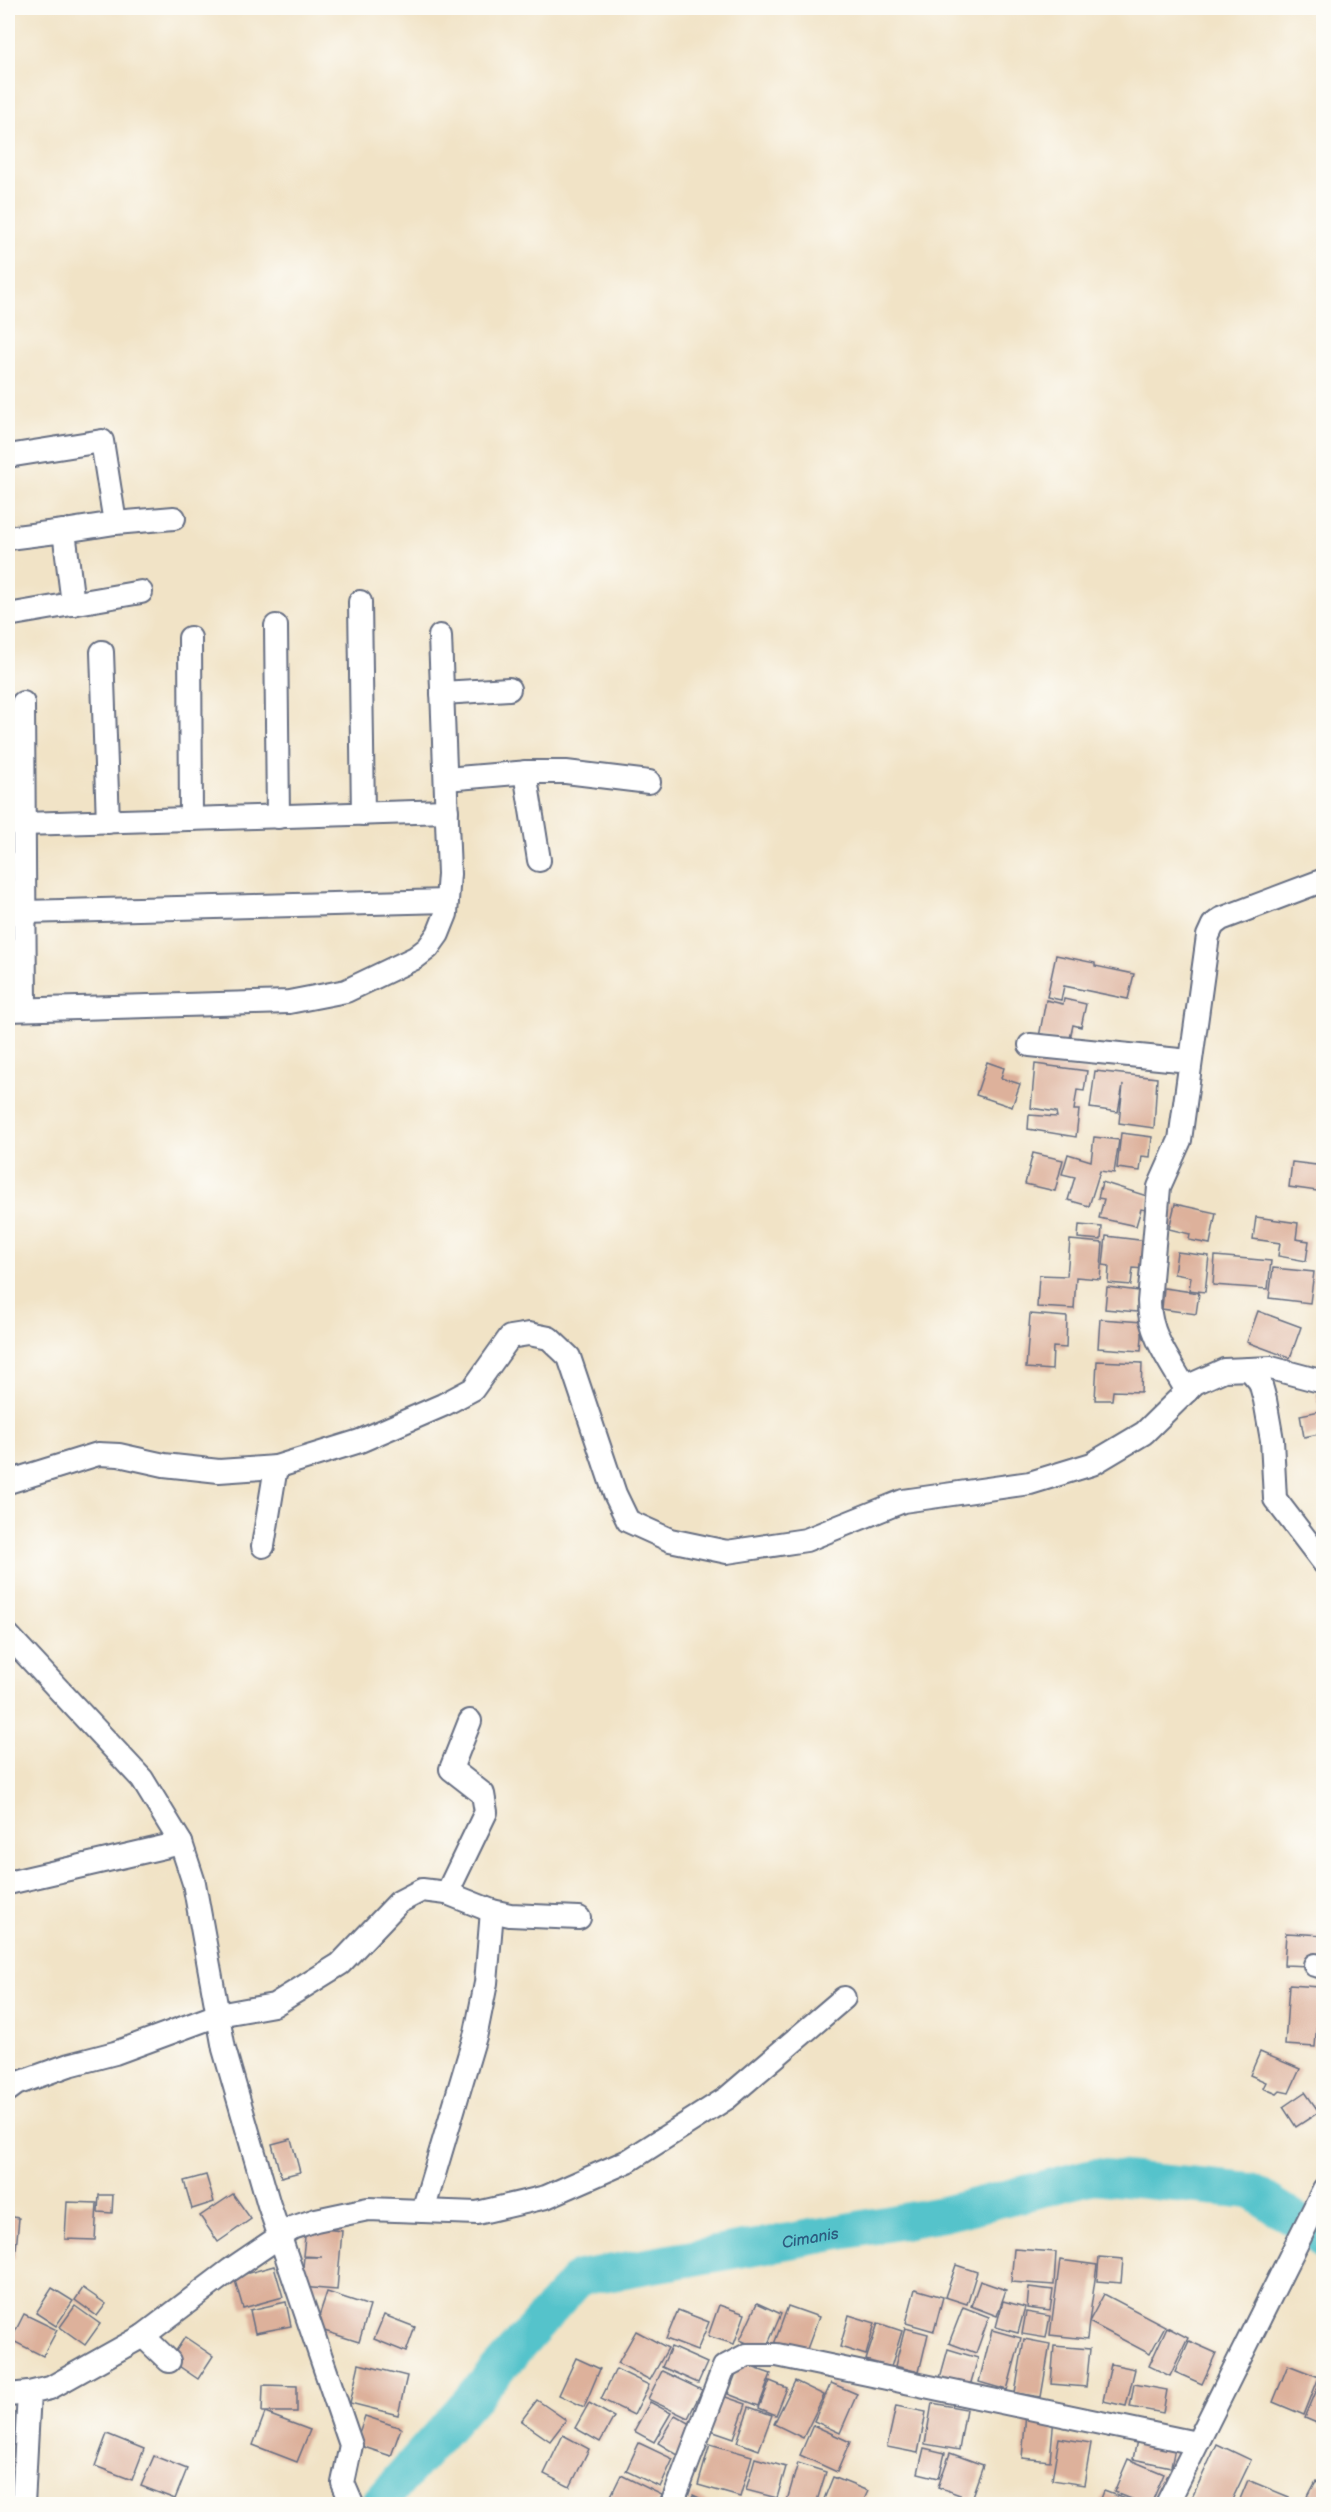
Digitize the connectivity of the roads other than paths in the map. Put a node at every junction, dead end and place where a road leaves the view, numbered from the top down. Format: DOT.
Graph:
graph roads {
  1 [pos="8,456"];
  2 [pos="174,518"];
  3 [pos="115,523"];
  4 [pos="64,531"];
  5 [pos="8,537"];
  6 [pos="141,592"];
  7 [pos="360,602"];
  8 [pos="73,604"];
  9 [pos="8,615"];
  10 [pos="276,626"];
  11 [pos="440,636"];
  12 [pos="190,638"];
  13 [pos="102,652"];
  14 [pos="509,688"];
  15 [pos="442,693"];
  16 [pos="23,703"];
  17 [pos="525,772"];
  18 [pos="446,779"];
  19 [pos="649,782"];
  20 [pos="447,811"];
  21 [pos="363,814"];
  22 [pos="278,817"];
  23 [pos="190,819"];
  24 [pos="108,822"];
  25 [pos="23,824"];
  26 [pos="539,860"];
  27 [pos="1323,880"];
  28 [pos="447,901"];
  29 [pos="24,912"];
  30 [pos="16,1010"];
  31 [pos="1030,1045"];
  32 [pos="1189,1061"];
  33 [pos="1249,1369"];
  34 [pos="1323,1378"];
  35 [pos="1187,1391"];
  36 [pos="276,1467"];
  37 [pos="8,1482"];
  38 [pos="263,1546"];
  39 [pos="1323,1563"];
  40 [pos="8,1635"];
  41 [pos="470,1720"];
  42 [pos="181,1843"];
  43 [pos="8,1883"];
  44 [pos="447,1893"];
  45 [pos="492,1911"];
  46 [pos="579,1918"];
  47 [pos="844,1998"];
  48 [pos="218,2015"];
  49 [pos="8,2090"];
  50 [pos="1320,2196"];
  51 [pos="423,2211"];
  52 [pos="275,2222"];
  53 [pos="143,2336"];
  54 [pos="170,2361"];
  55 [pos="18,2394"];
  56 [pos="1196,2443"];
  57 [pos="23,2505"];
  58 [pos="352,2505"];
  59 [pos="672,2505"];
  60 [pos="1167,2505"];
  1 -- 3 [label="street"];
  2 -- 3 [label="street"];
  3 -- 4 [label="street"];
  4 -- 5 [label="street"];
  4 -- 8 [label="street"];
  6 -- 8 [label="street"];
  7 -- 21 [label="street"];
  8 -- 9 [label="street"];
  10 -- 22 [label="street"];
  11 -- 15 [label="street"];
  12 -- 23 [label="street"];
  13 -- 24 [label="street"];
  14 -- 15 [label="street"];
  15 -- 18 [label="street"];
  16 -- 25 [label="street"];
  17 -- 18 [label="street"];
  17 -- 19 [label="street"];
  17 -- 26 [label="street"];
  18 -- 20 [label="street"];
  20 -- 21 [label="street"];
  20 -- 28 [label="street"];
  21 -- 22 [label="street"];
  22 -- 23 [label="street"];
  23 -- 24 [label="street"];
  24 -- 25 [label="street"];
  25 -- 29 [label="street"];
  27 -- 32 [label="street"];
  28 -- 29 [label="street"];
  28 -- 30 [label="street"];
  29 -- 30 [label="street"];
  31 -- 32 [label="street"];
  32 -- 35 [label="street"];
  33 -- 34 [label="street"];
  33 -- 35 [label="street"];
  33 -- 39 [label="street"];
  35 -- 36 [label="street"];
  36 -- 37 [label="street"];
  36 -- 38 [label="street"];
  40 -- 42 [label="street"];
  41 -- 44 [label="street"];
  42 -- 43 [label="street"];
  42 -- 48 [label="street"];
  44 -- 45 [label="street"];
  44 -- 48 [label="street"];
  45 -- 46 [label="street"];
  45 -- 51 [label="street"];
  47 -- 51 [label="street"];
  48 -- 49 [label="street"];
  48 -- 52 [label="street"];
  50 -- 56 [label="street"];
  51 -- 52 [label="street"];
  52 -- 53 [label="street"];
  52 -- 58 [label="street"];
  53 -- 54 [label="street"];
  53 -- 55 [label="street"];
  55 -- 57 [label="street"];
  56 -- 59 [label="street"];
  56 -- 60 [label="street"];
}
